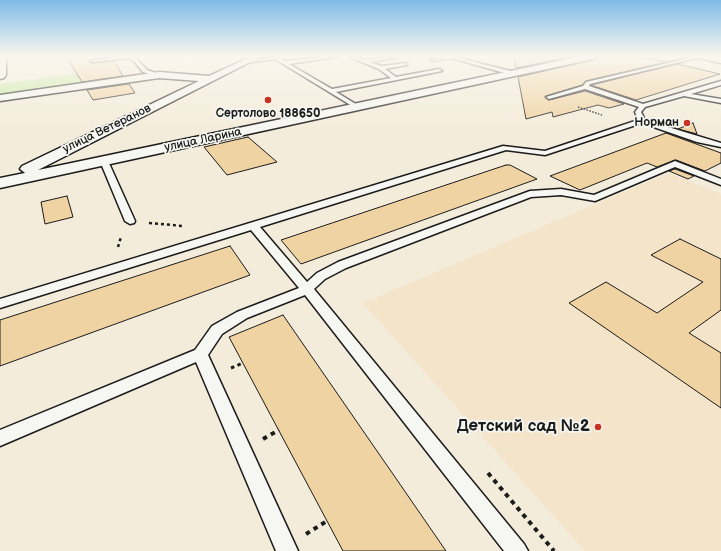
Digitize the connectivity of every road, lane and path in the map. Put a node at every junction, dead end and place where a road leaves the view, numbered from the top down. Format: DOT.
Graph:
graph roads {
  1 [pos="113,82"];
  2 [pos="204,82"];
  3 [pos="314,82"];
  4 [pos="382,82"];
  5 [pos="472,82"];
  6 [pos="594,82"];
  7 [pos="719,85"];
  8 [pos="585,87"];
  9 [pos="331,92"];
  10 [pos="683,94"];
  11 [pos="549,97"];
  12 [pos="0,98"];
  13 [pos="721,101"];
  14 [pos="643,106"];
  15 [pos="357,107"];
  16 [pos="642,121"];
  17 [pos="721,145"];
  18 [pos="104,161"];
  19 [pos="721,182"];
  20 [pos="0,183"];
  21 [pos="130,221"];
  22 [pos="252,225"];
  23 [pos="117,267"];
  24 [pos="307,289"];
  25 [pos="0,304"];
  26 [pos="200,354"];
  27 [pos="0,438"];
  28 [pos="287,551"];
  29 [pos="517,551"];
  1 -- 12 [label="street"];
  2 -- 20 [label="street, улица Ветеранов"];
  3 -- 9 [label="lane"];
  4 -- 9 [label="lane"];
  5 -- 15 [label="street, улица Ларина"];
  6 -- 8 [label="lane"];
  7 -- 10 [label="lane"];
  8 -- 11 [label="lane"];
  8 -- 14 [label="lane"];
  9 -- 15 [label="lane"];
  10 -- 13 [label="lane"];
  10 -- 14 [label="lane"];
  14 -- 16 [label="lane"];
  15 -- 18 [label="street, улица Ларина"];
  16 -- 17 [label="lane"];
  16 -- 22 [label="lane"];
  18 -- 20 [label="street, улица Ларина"];
  18 -- 21 [label="lane"];
  19 -- 24 [label="lane"];
  21 -- 23 [label="path"];
  22 -- 23 [label="lane"];
  22 -- 24 [label="lane"];
  23 -- 25 [label="lane"];
  24 -- 26 [label="lane"];
  24 -- 29 [label="lane"];
  26 -- 27 [label="lane"];
  26 -- 28 [label="lane"];
}
